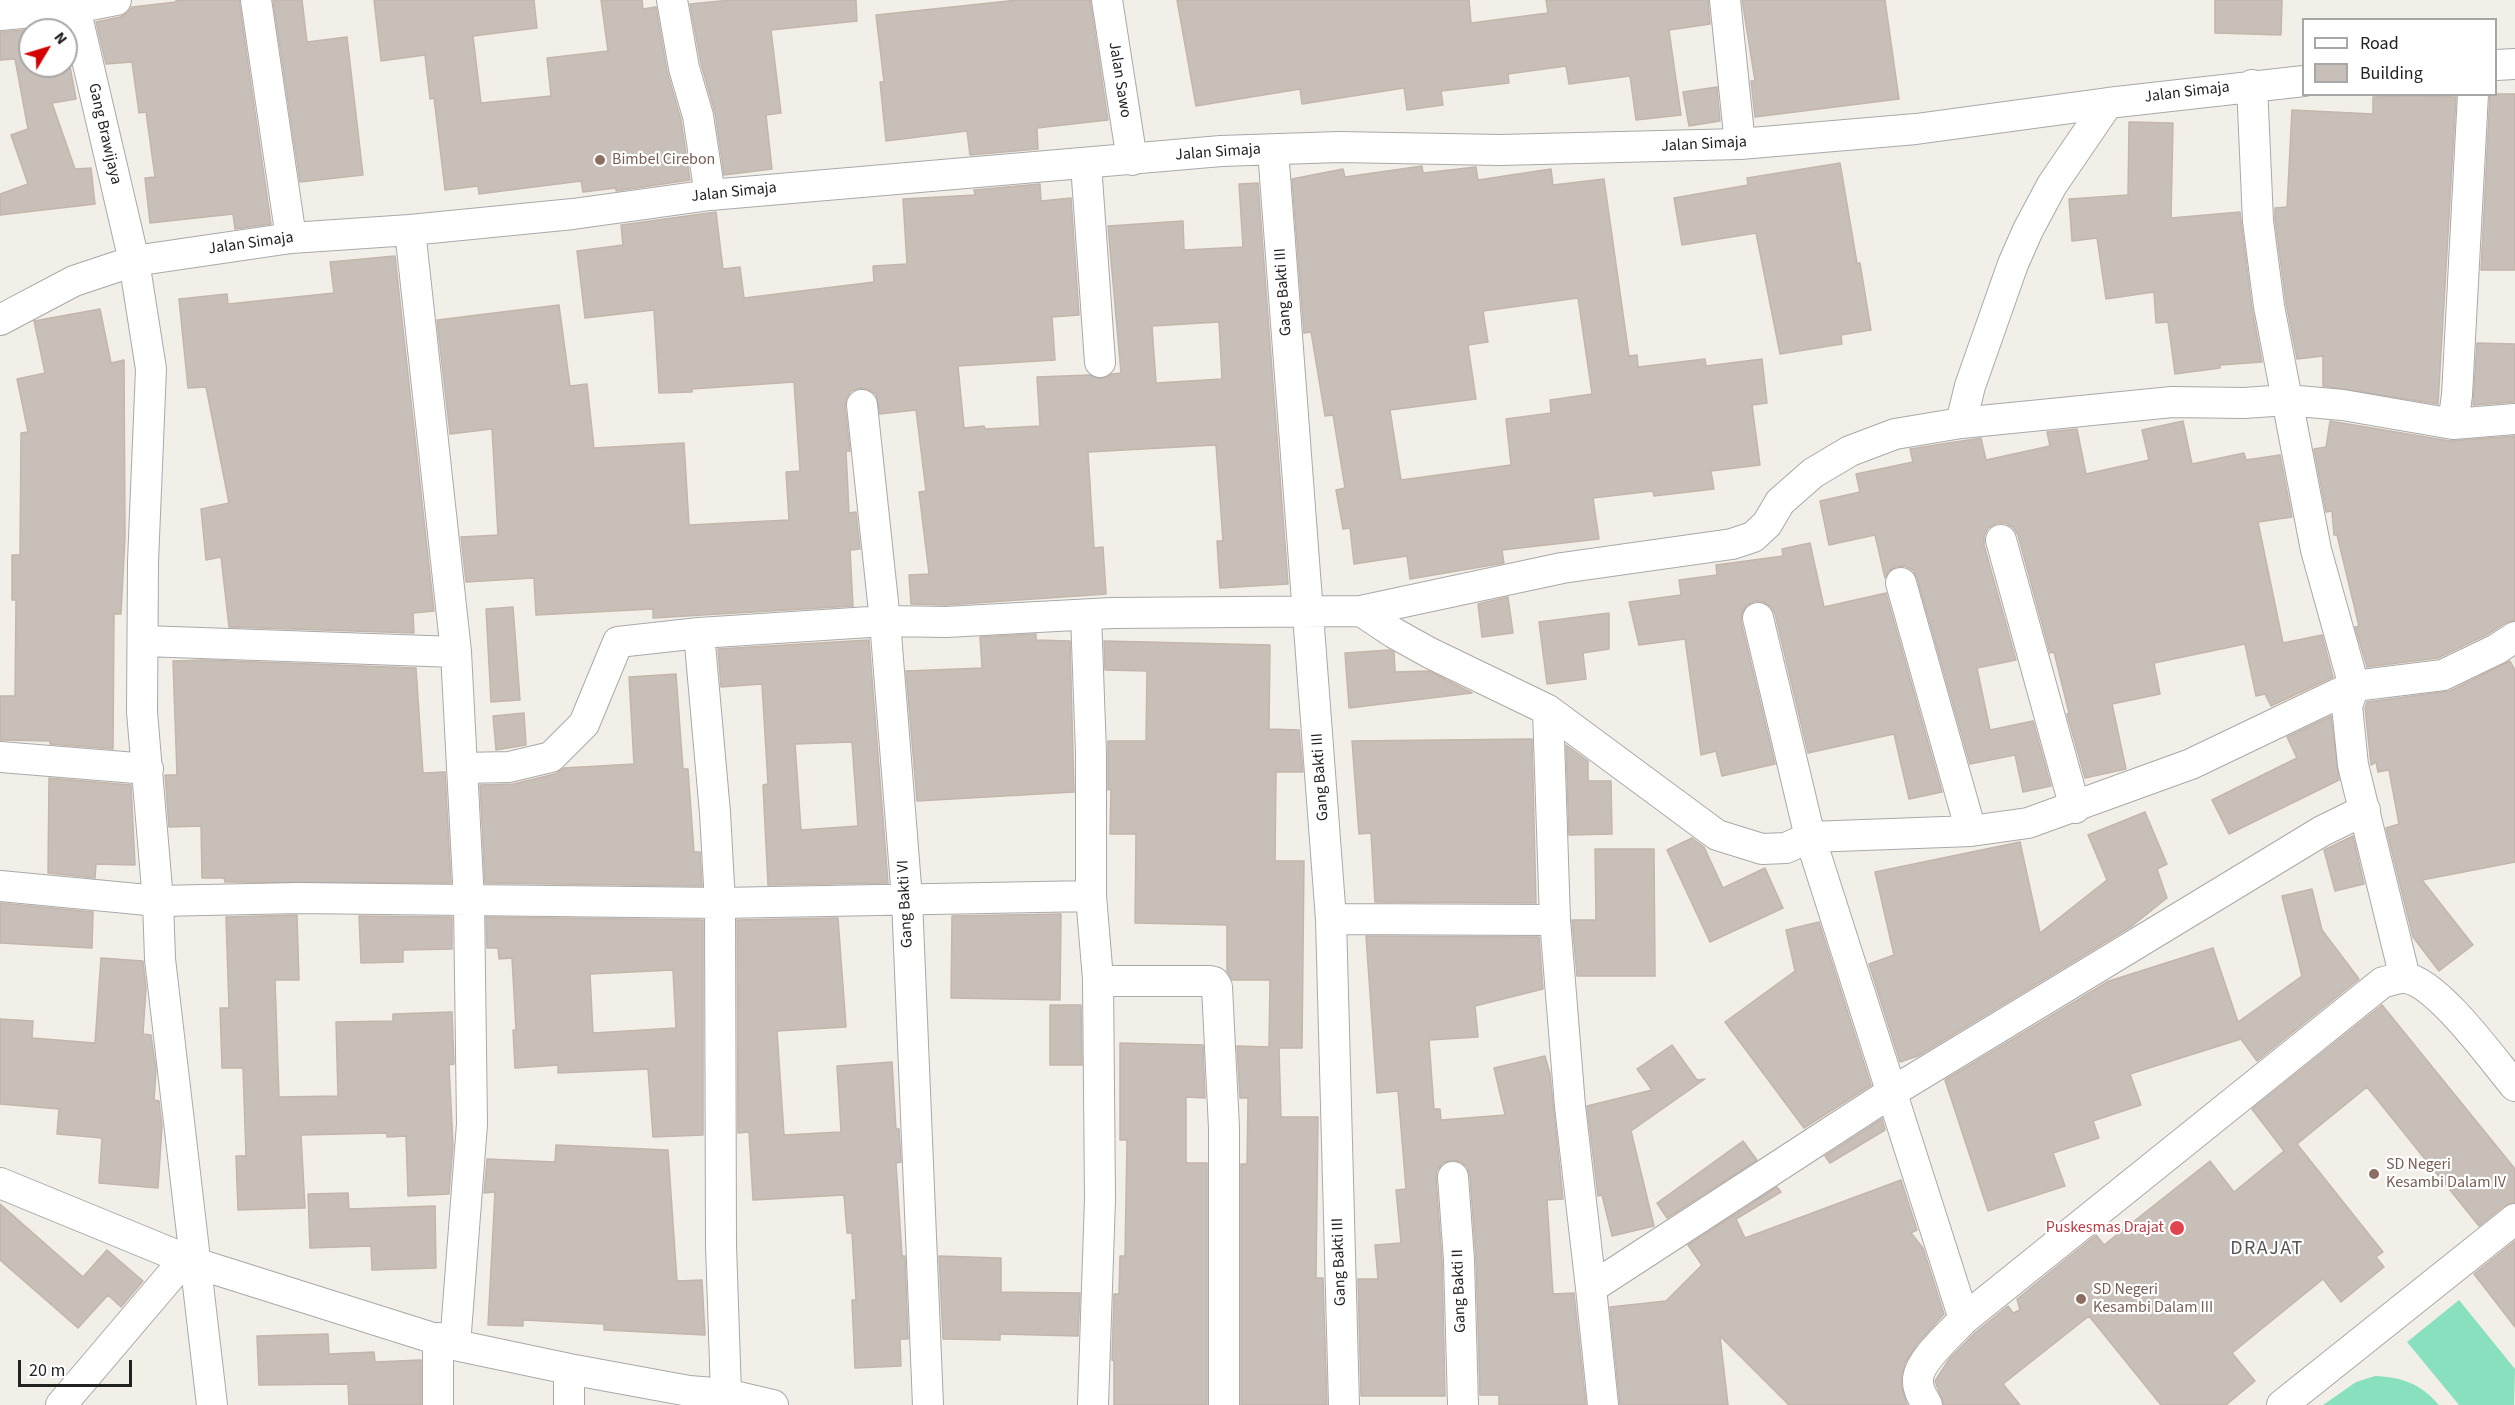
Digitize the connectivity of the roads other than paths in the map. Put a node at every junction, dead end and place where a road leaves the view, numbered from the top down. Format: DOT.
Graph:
graph roads {
  1 [pos="116,0"];
  2 [pos="256,0"];
  3 [pos="672,0"];
  4 [pos="1107,0"];
  5 [pos="1725,0"];
  6 [pos="75,8"];
  7 [pos="0,15"];
  8 [pos="2515,64"];
  9 [pos="2497,65"];
  10 [pos="2302,81"];
  11 [pos="2252,85"];
  12 [pos="2473,96"];
  13 [pos="2108,103"];
  14 [pos="1740,144"];
  15 [pos="1273,150"];
  16 [pos="1132,160"];
  17 [pos="1086,164"];
  18 [pos="710,195"];
  19 [pos="410,230"];
  20 [pos="291,238"];
  21 [pos="134,261"];
  22 [pos="0,320"];
  23 [pos="1100,362"];
  24 [pos="2287,400"];
  25 [pos="862,405"];
  26 [pos="2515,419"];
  27 [pos="1961,423"];
  28 [pos="2453,424"];
  29 [pos="2001,540"];
  30 [pos="1902,583"];
  31 [pos="1361,611"];
  32 [pos="1309,612"];
  33 [pos="1086,615"];
  34 [pos="1758,618"];
  35 [pos="885,621"];
  36 [pos="699,633"];
  37 [pos="144,641"];
  38 [pos="2514,641"];
  39 [pos="456,652"];
  40 [pos="2354,686"];
  41 [pos="1548,710"];
  42 [pos="0,757"];
  43 [pos="462,768"];
  44 [pos="148,769"];
  45 [pos="2075,808"];
  46 [pos="2365,810"];
  47 [pos="1971,831"];
  48 [pos="1810,837"];
  49 [pos="0,886"];
  50 [pos="1090,897"];
  51 [pos="907,899"];
  52 [pos="158,901"];
  53 [pos="469,901"];
  54 [pos="720,903"];
  55 [pos="1331,919"];
  56 [pos="1555,920"];
  57 [pos="2405,978"];
  58 [pos="1098,979"];
  59 [pos="2515,1086"];
  60 [pos="1892,1092"];
  61 [pos="1453,1177"];
  62 [pos="1,1185"];
  63 [pos="2515,1219"];
  64 [pos="190,1261"];
  65 [pos="1591,1288"];
  66 [pos="1964,1319"];
  67 [pos="446,1342"];
  68 [pos="569,1369"];
  69 [pos="726,1394"];
  70 [pos="689,1398"];
  71 [pos="61,1405"];
  72 [pos="212,1405"];
  73 [pos="438,1405"];
  74 [pos="569,1405"];
  75 [pos="773,1405"];
  76 [pos="928,1405"];
  77 [pos="1093,1405"];
  78 [pos="1224,1405"];
  79 [pos="1344,1405"];
  80 [pos="1463,1405"];
  81 [pos="1603,1405"];
  82 [pos="1927,1405"];
  83 [pos="2282,1405"];
  1 -- 6 [label="street"];
  2 -- 20 [label="street"];
  3 -- 18 [label="street"];
  4 -- 16 [label="street, Jalan Sawo"];
  5 -- 14 [label="street"];
  6 -- 7 [label="street"];
  6 -- 21 [label="street, Gang Brawijaya"];
  8 -- 9 [label="street"];
  10 -- 11 [label="street, Jalan Simaja"];
  11 -- 13 [label="street, Jalan Simaja"];
  11 -- 24 [label="street"];
  12 -- 28 [label="street"];
  13 -- 14 [label="street, Jalan Simaja"];
  13 -- 27 [label="street"];
  14 -- 15 [label="street, Jalan Simaja"];
  15 -- 16 [label="street, Jalan Simaja"];
  15 -- 32 [label="street, Gang Bakti III"];
  16 -- 17 [label="street, Jalan Simaja"];
  17 -- 18 [label="street, Jalan Simaja"];
  17 -- 23 [label="street"];
  18 -- 19 [label="street, Jalan Simaja"];
  19 -- 20 [label="street, Jalan Simaja"];
  19 -- 39 [label="street"];
  20 -- 21 [label="street, Jalan Simaja"];
  21 -- 22 [label="street, Jalan Simaja"];
  21 -- 37 [label="street, Gang Brawijaya"];
  24 -- 27 [label="street"];
  24 -- 28 [label="street"];
  24 -- 40 [label="street"];
  25 -- 35 [label="street, Gang Bakti VI"];
  26 -- 28 [label="street"];
  27 -- 31 [label="street"];
  29 -- 45 [label="street"];
  30 -- 47 [label="street"];
  31 -- 32 [label="street"];
  31 -- 41 [label="street"];
  32 -- 33 [label="street"];
  32 -- 55 [label="street, Gang Bakti III"];
  33 -- 35 [label="street"];
  33 -- 50 [label="street"];
  34 -- 48 [label="street"];
  35 -- 36 [label="street"];
  35 -- 51 [label="street, Gang Bakti VI"];
  36 -- 43 [label="street"];
  36 -- 54 [label="street"];
  37 -- 39 [label="street"];
  37 -- 44 [label="street, Gang Brawijaya"];
  38 -- 40 [label="street"];
  39 -- 43 [label="street"];
  40 -- 45 [label="street"];
  40 -- 46 [label="street"];
  41 -- 48 [label="street"];
  41 -- 56 [label="street"];
  42 -- 44 [label="street"];
  43 -- 53 [label="street"];
  44 -- 52 [label="street, Gang Brawijaya"];
  45 -- 47 [label="street"];
  46 -- 57 [label="street"];
  46 -- 60 [label="street"];
  47 -- 48 [label="street"];
  48 -- 60 [label="street"];
  49 -- 52 [label="street"];
  50 -- 51 [label="street"];
  50 -- 58 [label="street"];
  51 -- 54 [label="street"];
  51 -- 76 [label="street, Gang Bakti VI"];
  52 -- 53 [label="street"];
  52 -- 64 [label="street, Gang Brawijaya"];
  53 -- 54 [label="street"];
  53 -- 67 [label="street"];
  54 -- 69 [label="street"];
  55 -- 56 [label="street"];
  55 -- 79 [label="street, Gang Bakti III"];
  56 -- 65 [label="street"];
  57 -- 59 [label="street"];
  57 -- 66 [label="street"];
  58 -- 77 [label="street"];
  58 -- 78 [label="street"];
  60 -- 65 [label="street"];
  60 -- 66 [label="street"];
  61 -- 80 [label="street, Gang Bakti II"];
  62 -- 64 [label="street"];
  63 -- 83 [label="street"];
  64 -- 67 [label="street"];
  64 -- 71 [label="street"];
  64 -- 72 [label="street, Gang Brawijaya"];
  65 -- 81 [label="street"];
  66 -- 82 [label="street"];
  67 -- 68 [label="street"];
  67 -- 73 [label="street"];
  68 -- 70 [label="street"];
  68 -- 74 [label="street"];
  69 -- 70 [label="street"];
  69 -- 75 [label="street"];
}
